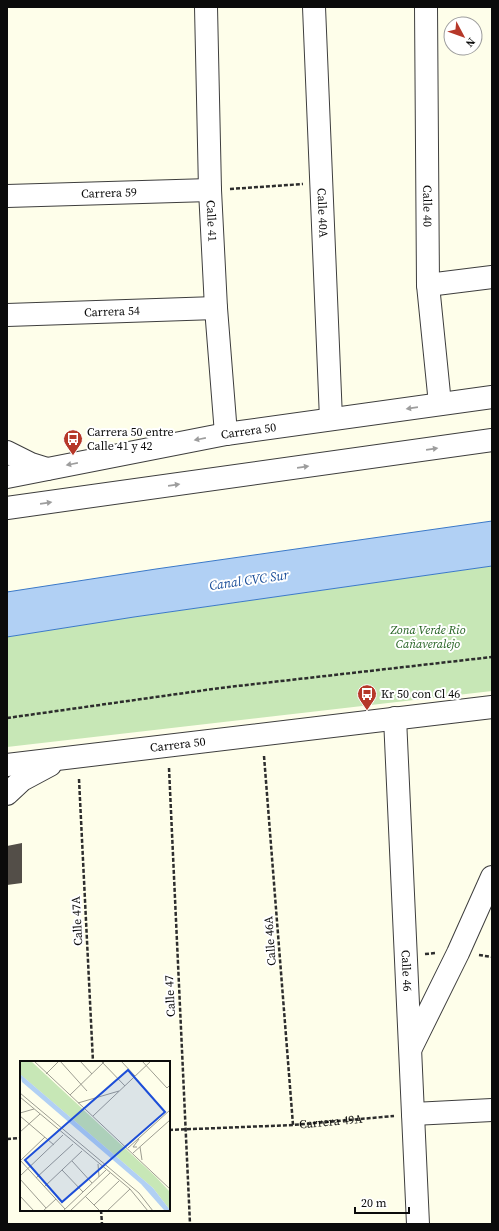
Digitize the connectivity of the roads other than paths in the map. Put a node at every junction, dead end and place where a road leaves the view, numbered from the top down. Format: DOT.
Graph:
graph roads {
  1 [pos="206,7"];
  2 [pos="314,7"];
  3 [pos="426,7"];
  4 [pos="210,190"];
  5 [pos="7,196"];
  6 [pos="492,277"];
  7 [pos="428,285"];
  8 [pos="216,308"];
  9 [pos="7,315"];
  10 [pos="492,397"];
  11 [pos="440,404"];
  12 [pos="330,419"];
  13 [pos="226,434"];
  14 [pos="492,440"];
  15 [pos="7,452"];
  16 [pos="48,469"];
  17 [pos="7,477"];
  18 [pos="7,508"];
  19 [pos="492,707"];
  20 [pos="395,718"];
  21 [pos="59,759"];
  22 [pos="7,765"];
  23 [pos="7,794"];
  24 [pos="492,877"];
  25 [pos="410,1051"];
  26 [pos="492,1110"];
  27 [pos="413,1114"];
  28 [pos="418,1224"];
  1 -- 4 [label="street, Calle 41"];
  2 -- 12 [label="street, Calle 40A"];
  3 -- 7 [label="street, Calle 40"];
  4 -- 5 [label="street, Carrera 59"];
  4 -- 8 [label="street, Calle 41"];
  6 -- 7 [label="street"];
  7 -- 11 [label="street, Calle 40"];
  8 -- 9 [label="street, Carrera 54"];
  8 -- 13 [label="street, Calle 41"];
  10 -- 11 [label="street, Carrera 50"];
  11 -- 12 [label="street, Carrera 50, one-way"];
  12 -- 13 [label="street, Carrera 50"];
  13 -- 16 [label="street, Carrera 50, one-way"];
  18 -- 14 [label="street, one-way"];
  15 -- 16 [label="street"];
  16 -- 17 [label="street, Carrera 50"];
  19 -- 20 [label="street, Carrera 50"];
  20 -- 21 [label="street, Carrera 50"];
  20 -- 25 [label="street, Calle 46"];
  21 -- 22 [label="street, Carrera 50"];
  21 -- 23 [label="street"];
  24 -- 25 [label="street"];
  25 -- 27 [label="street, Calle 46"];
  26 -- 27 [label="street"];
  27 -- 28 [label="street, Calle 46"];
}
